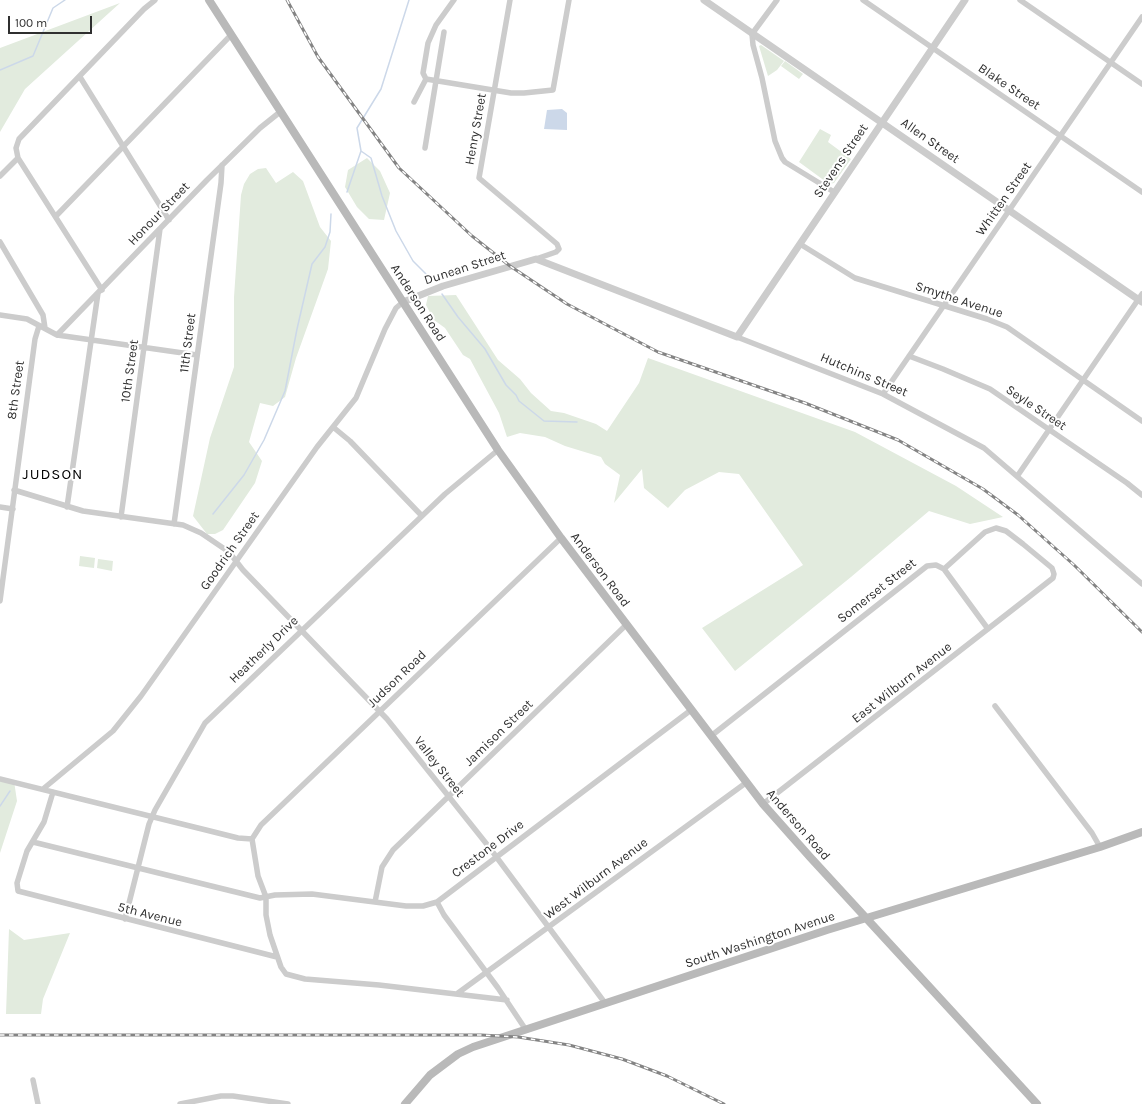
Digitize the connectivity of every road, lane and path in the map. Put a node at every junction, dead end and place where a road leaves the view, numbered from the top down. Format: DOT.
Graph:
graph roads {
  1 [pos="155,0"];
  2 [pos="209,0"];
  3 [pos="454,0"];
  4 [pos="510,0"];
  5 [pos="569,0"];
  6 [pos="704,0"];
  7 [pos="777,0"];
  8 [pos="863,0"];
  9 [pos="965,0"];
  10 [pos="1020,0"];
  11 [pos="1142,17"];
  12 [pos="444,32"];
  13 [pos="752,34"];
  14 [pos="231,35"];
  15 [pos="932,48"];
  16 [pos="1111,62"];
  17 [pos="80,77"];
  18 [pos="426,79"];
  19 [pos="437,82"];
  20 [pos="1142,84"];
  21 [pos="494,90"];
  22 [pos="414,102"];
  23 [pos="280,112"];
  24 [pos="882,122"];
  25 [pos="1060,136"];
  26 [pos="123,146"];
  27 [pos="425,148"];
  28 [pos="18,158"];
  29 [pos="222,165"];
  30 [pos="0,176"];
  31 [pos="834,192"];
  32 [pos="1142,192"];
  33 [pos="1009,210"];
  34 [pos="56,216"];
  35 [pos="169,220"];
  36 [pos="160,229"];
  37 [pos="0,242"];
  38 [pos="800,244"];
  39 [pos="536,259"];
  40 [pos="100,292"];
  41 [pos="1141,299"];
  42 [pos="403,302"];
  43 [pos="944,306"];
  44 [pos="0,315"];
  45 [pos="42,327"];
  46 [pos="57,335"];
  47 [pos="737,336"];
  48 [pos="92,340"];
  49 [pos="144,348"];
  50 [pos="197,355"];
  51 [pos="909,356"];
  52 [pos="1084,379"];
  53 [pos="883,394"];
  54 [pos="1142,421"];
  55 [pos="333,427"];
  56 [pos="1049,429"];
  57 [pos="498,450"];
  58 [pos="1018,475"];
  59 [pos="14,490"];
  60 [pos="1142,495"];
  61 [pos="0,507"];
  62 [pos="67,507"];
  63 [pos="12,509"];
  64 [pos="422,516"];
  65 [pos="121,517"];
  66 [pos="174,524"];
  67 [pos="560,538"];
  68 [pos="236,561"];
  69 [pos="944,569"];
  70 [pos="1142,584"];
  71 [pos="0,601"];
  72 [pos="626,625"];
  73 [pos="988,629"];
  74 [pos="301,630"];
  75 [pos="995,706"];
  76 [pos="691,710"];
  77 [pos="380,712"];
  78 [pos="711,736"];
  79 [pos="0,778"];
  80 [pos="747,782"];
  81 [pos="43,789"];
  82 [pos="53,792"];
  83 [pos="448,797"];
  84 [pos="763,804"];
  85 [pos="152,817"];
  86 [pos="1142,832"];
  87 [pos="252,839"];
  88 [pos="33,842"];
  89 [pos="1100,847"];
  90 [pos="496,856"];
  91 [pos="138,868"];
  92 [pos="266,897"];
  93 [pos="375,902"];
  94 [pos="437,902"];
  95 [pos="866,918"];
  96 [pos="125,920"];
  97 [pos="549,928"];
  98 [pos="277,957"];
  99 [pos="487,973"];
  100 [pos="458,993"];
  101 [pos="506,1000"];
  102 [pos="605,1003"];
  103 [pos="526,1030"];
  104 [pos="33,1080"];
  105 [pos="38,1104"];
  106 [pos="180,1104"];
  107 [pos="288,1104"];
  108 [pos="405,1104"];
  109 [pos="1037,1104"];
  1 -- 17 [label="street"];
  2 -- 14 [label="main road, Anderson Road"];
  3 -- 18 [label="street"];
  4 -- 21 [label="street, Henry Street"];
  5 -- 21 [label="street"];
  6 -- 13 [label="street, Allen Street"];
  7 -- 13 [label="street"];
  8 -- 15 [label="street, Blake Street"];
  9 -- 15 [label="street, Stevens Street"];
  10 -- 16 [label="street"];
  11 -- 16 [label="street, Whitten Street"];
  12 -- 19 [label="street"];
  13 -- 24 [label="street, Allen Street"];
  13 -- 31 [label="street"];
  14 -- 23 [label="main road, Anderson Road"];
  14 -- 26 [label="street"];
  15 -- 24 [label="street, Stevens Street"];
  15 -- 25 [label="street, Blake Street"];
  16 -- 20 [label="street"];
  16 -- 25 [label="street, Whitten Street"];
  17 -- 26 [label="street"];
  17 -- 28 [label="street"];
  18 -- 19 [label="street"];
  18 -- 22 [label="street"];
  19 -- 21 [label="street"];
  19 -- 27 [label="street"];
  21 -- 39 [label="street, Henry Street"];
  23 -- 29 [label="street, Honour Street"];
  23 -- 42 [label="main road, Anderson Road"];
  24 -- 31 [label="street, Stevens Street"];
  24 -- 33 [label="street, Allen Street"];
  25 -- 32 [label="street, Blake Street"];
  25 -- 33 [label="street, Whitten Street"];
  26 -- 34 [label="street"];
  26 -- 35 [label="street"];
  28 -- 30 [label="street"];
  28 -- 34 [label="street"];
  29 -- 35 [label="street, Honour Street"];
  29 -- 50 [label="street, 11th Street"];
  31 -- 38 [label="street, Stevens Street"];
  33 -- 41 [label="street, Allen Street"];
  33 -- 43 [label="street, Whitten Street"];
  34 -- 40 [label="street"];
  35 -- 36 [label="street, Honour Street"];
  36 -- 40 [label="street, Honour Street"];
  36 -- 49 [label="street, 10th Street"];
  37 -- 45 [label="street"];
  38 -- 43 [label="street, Smythe Avenue"];
  38 -- 47 [label="street, Stevens Street"];
  39 -- 42 [label="street, Dunean Street"];
  39 -- 47 [label="street, Hutchins Street"];
  40 -- 46 [label="street, Honour Street"];
  40 -- 48 [label="street"];
  41 -- 52 [label="street"];
  42 -- 55 [label="street, Goodrich Street"];
  42 -- 57 [label="main road, Anderson Road"];
  43 -- 51 [label="street, Whitten Street"];
  43 -- 52 [label="street, Smythe Avenue"];
  44 -- 45 [label="street"];
  45 -- 46 [label="street"];
  45 -- 59 [label="street, 8th Street"];
  46 -- 48 [label="street"];
  47 -- 53 [label="street, Hutchins Street"];
  48 -- 49 [label="street"];
  48 -- 62 [label="street"];
  49 -- 50 [label="street"];
  49 -- 65 [label="street, 10th Street"];
  50 -- 66 [label="street, 11th Street"];
  51 -- 53 [label="street, Whitten Street"];
  51 -- 56 [label="street, Seyle Street"];
  52 -- 54 [label="street, Smythe Avenue"];
  52 -- 56 [label="street"];
  53 -- 58 [label="street, Hutchins Street"];
  55 -- 64 [label="street"];
  55 -- 68 [label="street, Goodrich Street"];
  56 -- 58 [label="street"];
  56 -- 60 [label="street, Seyle Street"];
  57 -- 64 [label="street, Heatherly Drive"];
  57 -- 67 [label="main road, Anderson Road"];
  58 -- 70 [label="street, Hutchins Street"];
  59 -- 62 [label="street, Valley Street"];
  59 -- 63 [label="street, 8th Street"];
  61 -- 63 [label="street"];
  62 -- 65 [label="street, Valley Street"];
  63 -- 71 [label="street, 8th Street"];
  64 -- 74 [label="street, Heatherly Drive"];
  65 -- 66 [label="street, Valley Street"];
  66 -- 68 [label="street, Valley Street"];
  67 -- 72 [label="main road, Anderson Road"];
  67 -- 77 [label="street, Judson Road"];
  68 -- 74 [label="street, Valley Street"];
  68 -- 81 [label="street, Goodrich Street"];
  69 -- 73 [label="street"];
  69 -- 73 [label="street, East Wilburn Avenue"];
  69 -- 78 [label="street, Somerset Street"];
  72 -- 76 [label="main road, Anderson Road"];
  72 -- 83 [label="street, Jamison Street"];
  73 -- 84 [label="street, East Wilburn Avenue"];
  74 -- 77 [label="street, Valley Street"];
  74 -- 85 [label="street, Heatherly Drive"];
  75 -- 89 [label="street"];
  76 -- 78 [label="main road, Anderson Road"];
  76 -- 90 [label="street, Crestone Drive"];
  77 -- 83 [label="street, Valley Street"];
  77 -- 87 [label="street, Judson Road"];
  78 -- 80 [label="main road, Anderson Road"];
  79 -- 81 [label="street"];
  80 -- 84 [label="main road, Anderson Road"];
  80 -- 97 [label="street, West Wilburn Avenue"];
  81 -- 82 [label="street"];
  82 -- 85 [label="street"];
  82 -- 88 [label="street"];
  83 -- 90 [label="street, Valley Street"];
  83 -- 93 [label="street, Jamison Street"];
  84 -- 95 [label="main road, Anderson Road"];
  85 -- 87 [label="street"];
  85 -- 91 [label="street, Heatherly Drive"];
  86 -- 89 [label="main road, South Washington Avenue"];
  87 -- 92 [label="street"];
  88 -- 91 [label="street, Crestone Drive"];
  88 -- 96 [label="street, 5th Avenue"];
  89 -- 95 [label="main road, South Washington Avenue"];
  90 -- 94 [label="street, Crestone Drive"];
  90 -- 97 [label="street, Valley Street"];
  91 -- 92 [label="street, Crestone Drive"];
  91 -- 96 [label="street, Heatherly Drive"];
  92 -- 93 [label="street, Crestone Drive"];
  92 -- 98 [label="street"];
  93 -- 94 [label="street, Crestone Drive"];
  94 -- 99 [label="street"];
  95 -- 102 [label="main road, South Washington Avenue"];
  95 -- 109 [label="main road, Anderson Road"];
  96 -- 98 [label="street, 5th Avenue"];
  97 -- 99 [label="street, West Wilburn Avenue"];
  97 -- 102 [label="street, Valley Street"];
  98 -- 100 [label="street"];
  99 -- 100 [label="street, West Wilburn Avenue"];
  99 -- 101 [label="street"];
  100 -- 101 [label="street"];
  101 -- 103 [label="street"];
  102 -- 103 [label="main road, South Washington Avenue"];
  103 -- 108 [label="main road, South Washington Avenue"];
  104 -- 105 [label="street"];
  106 -- 107 [label="street"];
}
